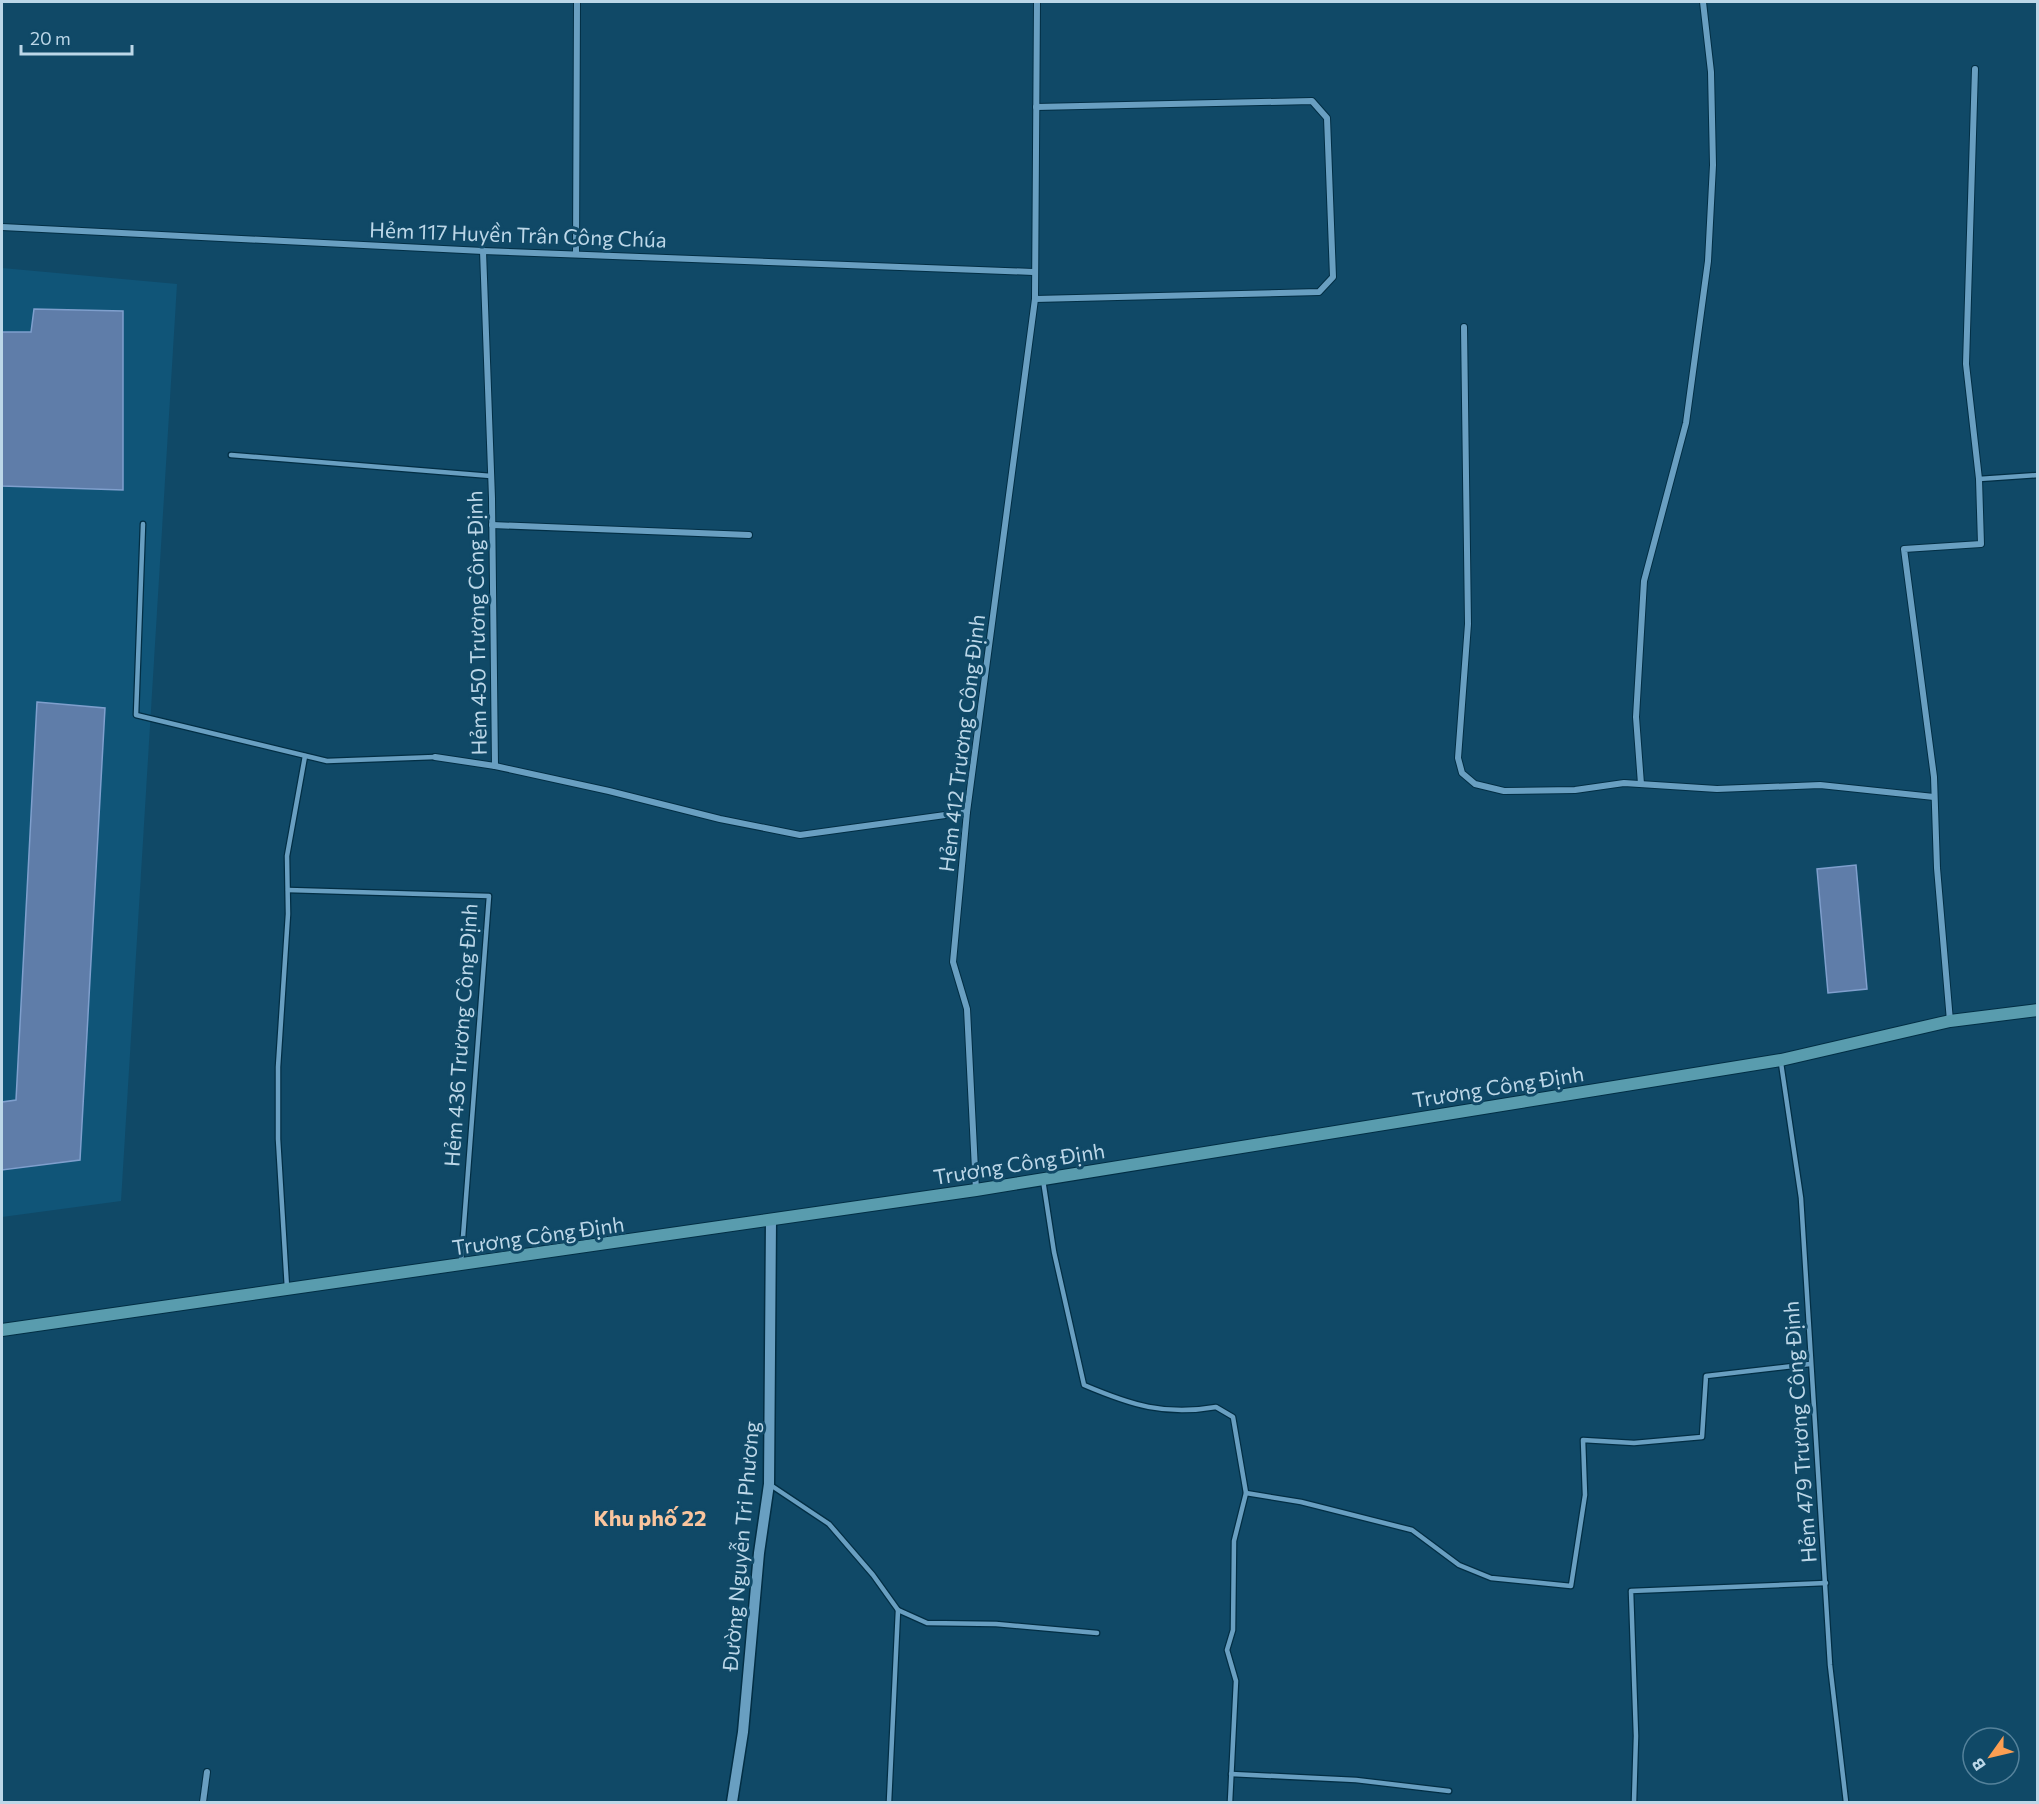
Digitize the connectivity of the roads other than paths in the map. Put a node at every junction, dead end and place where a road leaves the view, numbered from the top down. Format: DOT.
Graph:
graph roads {
  1 [pos="577,2"];
  2 [pos="1037,2"];
  3 [pos="1703,2"];
  4 [pos="1975,69"];
  5 [pos="1036,107"];
  6 [pos="2,227"];
  7 [pos="483,251"];
  8 [pos="576,254"];
  9 [pos="1033,272"];
  10 [pos="1035,299"];
  11 [pos="1464,327"];
  12 [pos="231,455"];
  13 [pos="2037,475"];
  14 [pos="491,476"];
  15 [pos="1979,479"];
  16 [pos="143,524"];
  17 [pos="492,525"];
  18 [pos="749,535"];
  19 [pos="305,756"];
  20 [pos="435,757"];
  21 [pos="495,766"];
  22 [pos="1641,784"];
  23 [pos="1934,797"];
  24 [pos="967,812"];
  25 [pos="288,890"];
  26 [pos="2037,1010"];
  27 [pos="1950,1021"];
  28 [pos="1781,1060"];
  29 [pos="1043,1180"];
  30 [pos="976,1190"];
  31 [pos="771,1220"];
  32 [pos="461,1266"];
  33 [pos="287,1290"];
  34 [pos="2,1330"];
  35 [pos="1810,1364"];
  36 [pos="769,1484"];
  37 [pos="1246,1493"];
  38 [pos="1826,1583"];
  39 [pos="897,1610"];
  40 [pos="1097,1633"];
  41 [pos="207,1772"];
  42 [pos="1231,1774"];
  43 [pos="1449,1791"];
  44 [pos="203,1803"];
  45 [pos="732,1803"];
  46 [pos="889,1803"];
  47 [pos="1230,1803"];
  48 [pos="1634,1803"];
  49 [pos="1846,1803"];
  1 -- 8 [label="street"];
  2 -- 5 [label="street"];
  3 -- 22 [label="street"];
  4 -- 15 [label="street"];
  5 -- 9 [label="street"];
  5 -- 10 [label="street"];
  6 -- 7 [label="street, Hẻm 117 Huyền Trân Công Chúa"];
  7 -- 8 [label="street, Hẻm 117 Huyền Trân Công Chúa"];
  7 -- 14 [label="street, Hẻm 450 Trương Công Định"];
  8 -- 9 [label="street, Hẻm 117 Huyền Trân Công Chúa"];
  9 -- 10 [label="street"];
  10 -- 24 [label="street, Hẻm 412 Trương Công Định"];
  11 -- 22 [label="street"];
  12 -- 14 [label="lane"];
  13 -- 15 [label="lane"];
  14 -- 17 [label="street, Hẻm 450 Trương Công Định"];
  15 -- 23 [label="street"];
  16 -- 19 [label="lane"];
  17 -- 18 [label="street"];
  17 -- 21 [label="street, Hẻm 450 Trương Công Định"];
  19 -- 20 [label="lane"];
  19 -- 25 [label="lane"];
  20 -- 21 [label="street"];
  21 -- 24 [label="street, Hẻm 450 Trương Công Định"];
  22 -- 23 [label="street"];
  23 -- 27 [label="street"];
  24 -- 30 [label="street, Hẻm 412 Trương Công Định"];
  25 -- 32 [label="lane, Hẻm 436 Trương Công Định"];
  25 -- 33 [label="lane"];
  26 -- 27 [label="main road, Trương Công Định"];
  27 -- 28 [label="main road, Trương Công Định"];
  28 -- 29 [label="main road, Trương Công Định"];
  28 -- 35 [label="lane, Hẻm 479 Trương Công Định"];
  29 -- 30 [label="main road, Trương Công Định"];
  29 -- 37 [label="lane"];
  30 -- 31 [label="main road, Trương Công Định"];
  31 -- 32 [label="main road, Trương Công Định"];
  31 -- 36 [label="street, Đường Nguyễn Tri Phương"];
  32 -- 33 [label="main road, Trương Công Định"];
  33 -- 34 [label="main road, Trương Công Định"];
  35 -- 37 [label="lane"];
  35 -- 38 [label="lane, Hẻm 479 Trương Công Định"];
  36 -- 39 [label="lane"];
  36 -- 45 [label="street, Đường Nguyễn Tri Phương"];
  37 -- 42 [label="lane"];
  38 -- 48 [label="lane"];
  38 -- 49 [label="lane, Hẻm 479 Trương Công Định"];
  39 -- 40 [label="lane"];
  39 -- 46 [label="lane"];
  41 -- 44 [label="street"];
  42 -- 43 [label="lane"];
  42 -- 47 [label="lane"];
}
